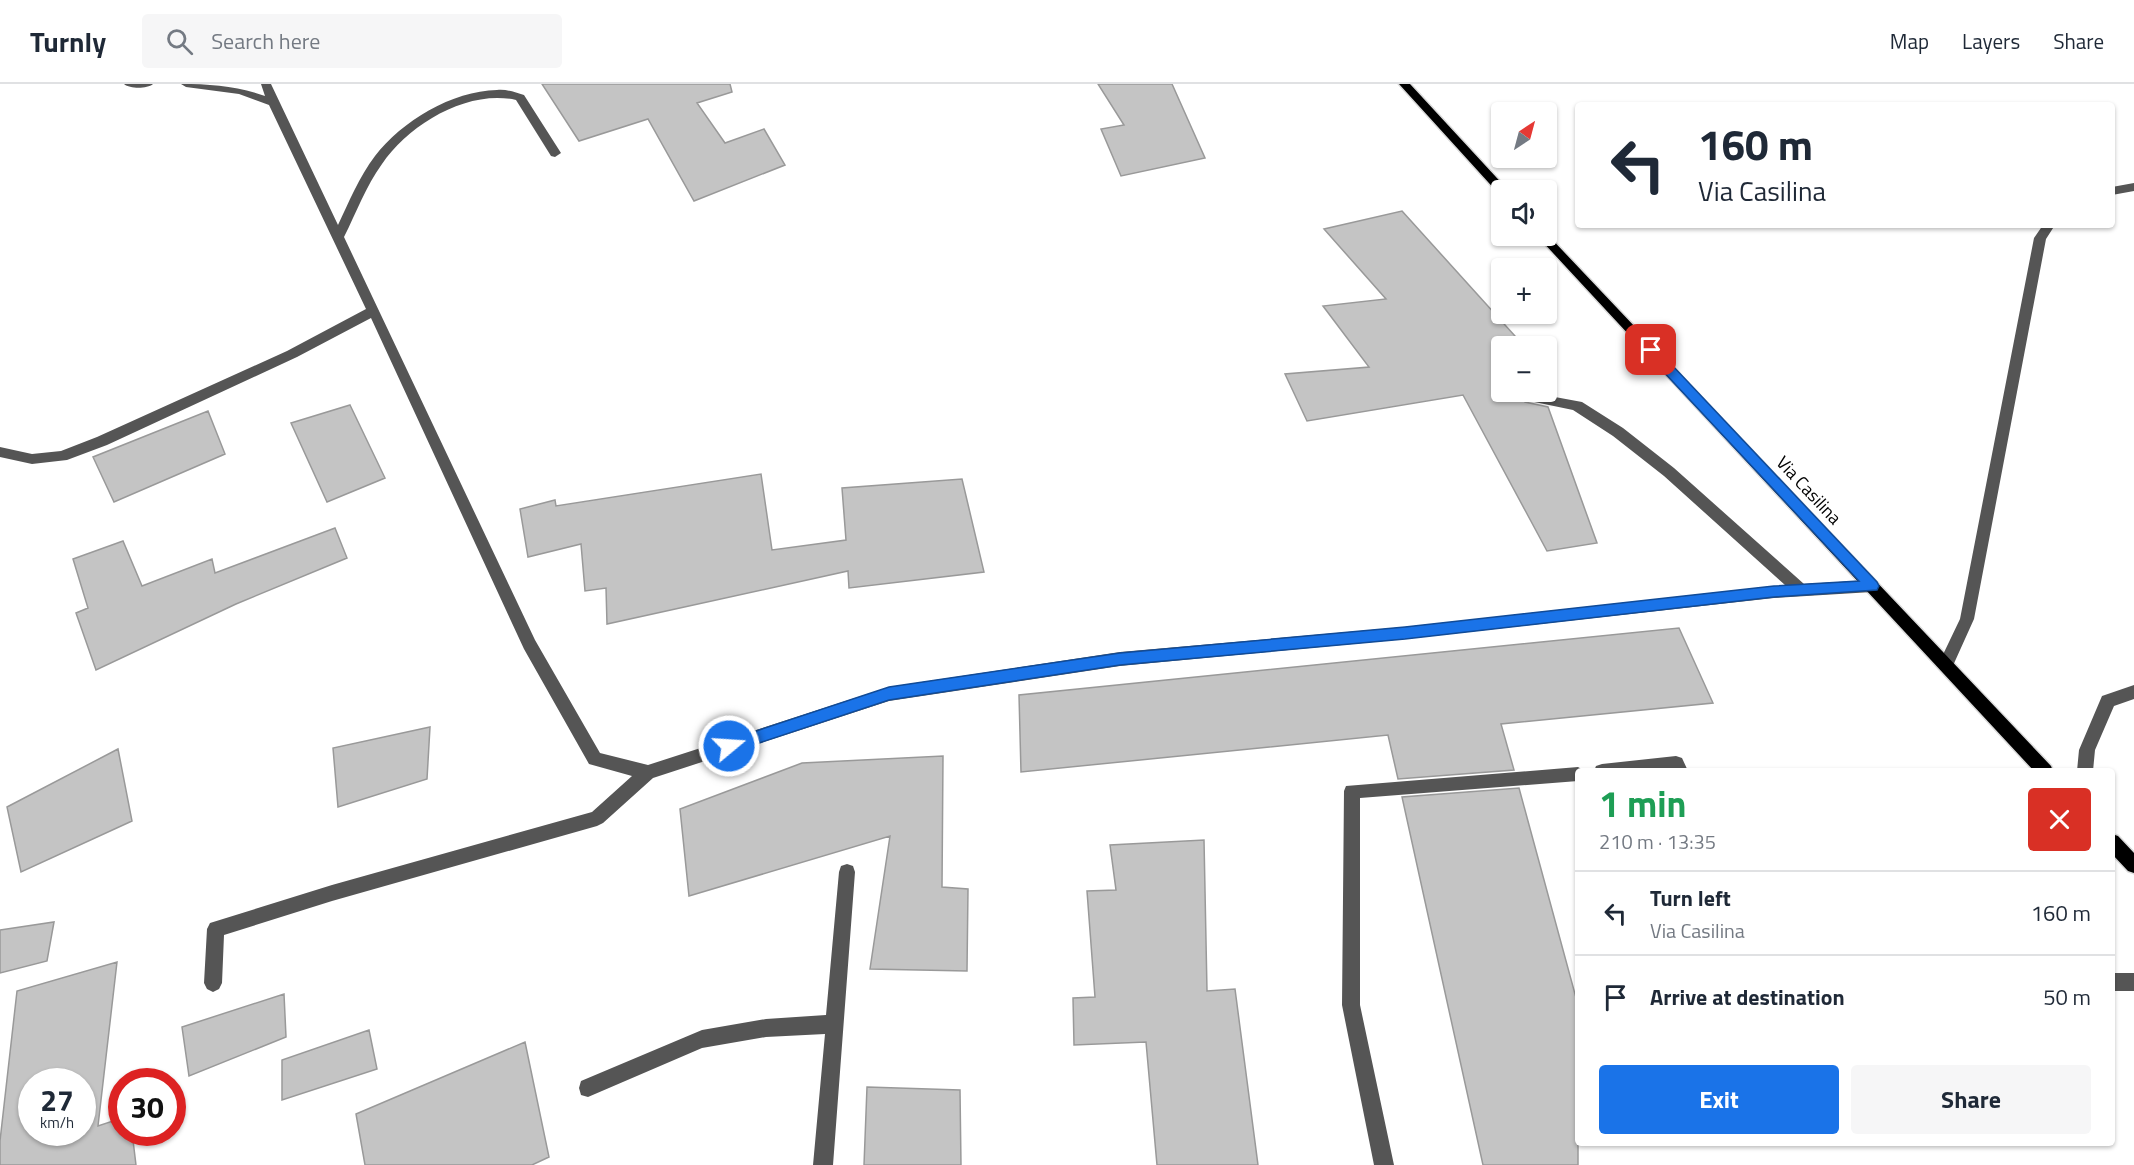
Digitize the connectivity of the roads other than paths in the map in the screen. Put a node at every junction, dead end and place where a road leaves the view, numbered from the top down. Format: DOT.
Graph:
graph roads {
  1 [pos="129,84"];
  2 [pos="148,84"];
  3 [pos="186,84"];
  4 [pos="266,84"];
  5 [pos="1404,84"];
  6 [pos="273,103"];
  7 [pos="555,153"];
  8 [pos="1493,180"];
  9 [pos="2134,187"];
  10 [pos="2115,190"];
  11 [pos="2047,228"];
  12 [pos="338,237"];
  13 [pos="1553,246"];
  14 [pos="374,311"];
  15 [pos="1557,402"];
  16 [pos="0,452"];
  17 [pos="1872,586"];
  18 [pos="1801,590"];
  19 [pos="1946,666"];
  20 [pos="2134,692"];
  21 [pos="1630,768"];
  22 [pos="1678,768"];
  23 [pos="2042,768"];
  24 [pos="2085,768"];
  25 [pos="648,771"];
  26 [pos="1575,774"];
  27 [pos="2115,845"];
  28 [pos="2134,866"];
  29 [pos="847,872"];
  30 [pos="2115,982"];
  31 [pos="2134,982"];
  32 [pos="213,983"];
  33 [pos="833,1024"];
  34 [pos="588,1088"];
  35 [pos="823,1165"];
  36 [pos="1384,1165"];
  1 -- 2 [label="street"];
  3 -- 6 [label="street"];
  4 -- 6 [label="street"];
  5 -- 8 [label="main road"];
  6 -- 12 [label="street"];
  7 -- 12 [label="street"];
  9 -- 10 [label="street"];
  11 -- 19 [label="street"];
  12 -- 14 [label="street"];
  13 -- 17 [label="main road, Via Casilina"];
  14 -- 16 [label="street"];
  14 -- 25 [label="street"];
  15 -- 18 [label="street"];
  17 -- 18 [label="street"];
  17 -- 19 [label="main road, Via Casilina"];
  18 -- 25 [label="street"];
  19 -- 23 [label="main road, Via Casilina"];
  20 -- 24 [label="street"];
  21 -- 22 [label="street"];
  25 -- 32 [label="street"];
  26 -- 36 [label="street"];
  27 -- 28 [label="main road"];
  29 -- 33 [label="street"];
  30 -- 31 [label="street"];
  33 -- 34 [label="street"];
  33 -- 35 [label="street"];
}
